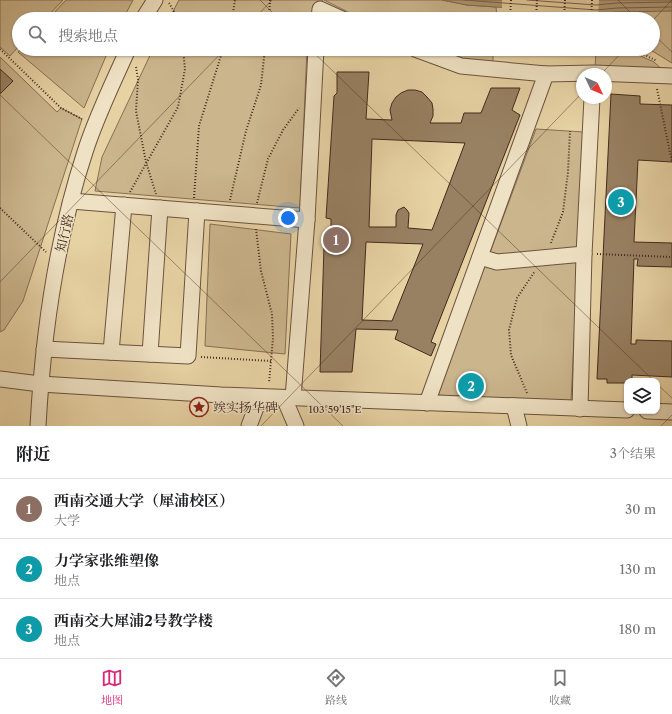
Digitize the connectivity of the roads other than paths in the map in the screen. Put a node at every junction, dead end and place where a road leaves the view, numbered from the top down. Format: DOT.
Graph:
graph roads {
  1 [pos="155,0"];
  2 [pos="147,12"];
  3 [pos="320,12"];
  4 [pos="327,12"];
  5 [pos="125,56"];
  6 [pos="316,56"];
  7 [pos="434,56"];
  8 [pos="612,72"];
  9 [pos="546,74"];
  10 [pos="576,74"];
  11 [pos="672,76"];
  12 [pos="592,104"];
  13 [pos="71,201"];
  14 [pos="124,205"];
  15 [pos="160,208"];
  16 [pos="197,211"];
  17 [pos="307,220"];
  18 [pos="584,254"];
  19 [pos="480,257"];
  20 [pos="44,349"];
  21 [pos="111,352"];
  22 [pos="150,354"];
  23 [pos="0,379"];
  24 [pos="40,384"];
  25 [pos="264,397"];
  26 [pos="289,398"];
  27 [pos="427,403"];
  28 [pos="514,406"];
  29 [pos="580,409"];
  30 [pos="624,410"];
  31 [pos="660,412"];
  32 [pos="672,412"];
  33 [pos="38,426"];
  34 [pos="249,426"];
  35 [pos="296,426"];
  36 [pos="519,426"];
  1 -- 2 [label="street"];
  3 -- 4 [label="street"];
  5 -- 13 [label="street, 知行路"];
  6 -- 17 [label="street"];
  7 -- 9 [label="street"];
  8 -- 11 [label="street"];
  9 -- 10 [label="street"];
  9 -- 19 [label="street"];
  12 -- 18 [label="street"];
  13 -- 14 [label="street"];
  13 -- 20 [label="street, 知行路"];
  14 -- 15 [label="street"];
  14 -- 21 [label="street"];
  15 -- 16 [label="street"];
  15 -- 22 [label="street"];
  16 -- 17 [label="street"];
  16 -- 22 [label="street"];
  17 -- 26 [label="street"];
  18 -- 19 [label="street"];
  18 -- 29 [label="street"];
  19 -- 27 [label="street"];
  20 -- 21 [label="street"];
  20 -- 24 [label="street, 知行路"];
  21 -- 22 [label="street"];
  23 -- 24 [label="street"];
  24 -- 25 [label="street"];
  24 -- 33 [label="street, 知行路"];
  25 -- 26 [label="street"];
  25 -- 34 [label="street"];
  26 -- 27 [label="street"];
  26 -- 35 [label="street"];
  27 -- 28 [label="street"];
  28 -- 29 [label="street"];
  28 -- 36 [label="street"];
  29 -- 30 [label="street"];
  31 -- 32 [label="street"];
}
